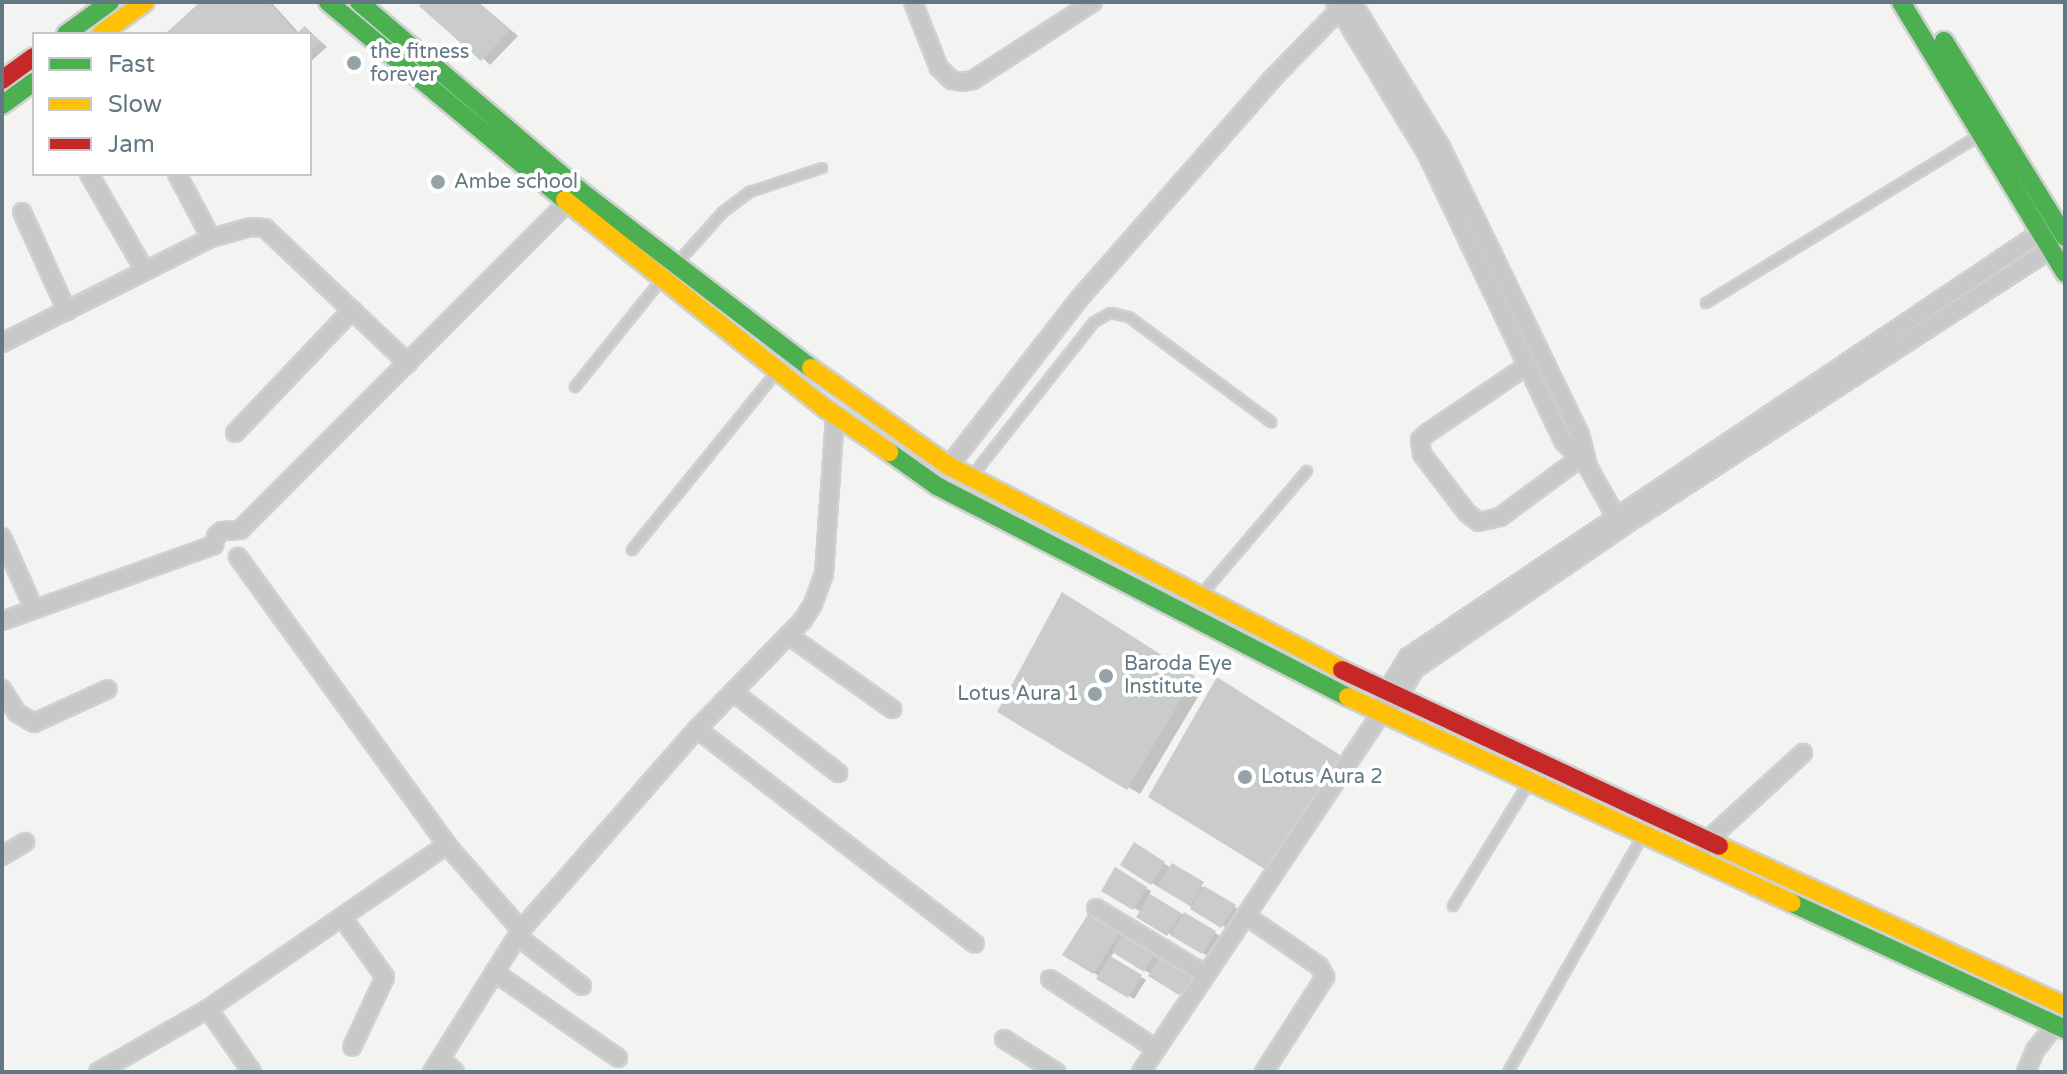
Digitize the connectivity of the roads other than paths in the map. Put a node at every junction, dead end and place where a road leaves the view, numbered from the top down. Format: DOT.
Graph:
graph roads {
  1 [pos="145,2"];
  2 [pos="328,2"];
  3 [pos="359,2"];
  4 [pos="913,2"];
  5 [pos="1093,2"];
  6 [pos="1901,2"];
  7 [pos="1920,2"];
  8 [pos="108,4"];
  9 [pos="1344,4"];
  10 [pos="123,28"];
  11 [pos="69,32"];
  12 [pos="32,58"];
  13 [pos="2,80"];
  14 [pos="32,83"];
  15 [pos="2,105"];
  16 [pos="1982,134"];
  17 [pos="822,168"];
  18 [pos="90,176"];
  19 [pos="178,176"];
  20 [pos="579,190"];
  21 [pos="567,205"];
  22 [pos="22,212"];
  23 [pos="2039,233"];
  24 [pos="2060,233"];
  25 [pos="211,238"];
  26 [pos="676,264"];
  27 [pos="145,271"];
  28 [pos="2065,273"];
  29 [pos="661,280"];
  30 [pos="1706,303"];
  31 [pos="352,310"];
  32 [pos="67,311"];
  33 [pos="2,343"];
  34 [pos="408,363"];
  35 [pos="1528,365"];
  36 [pos="777,371"];
  37 [pos="575,387"];
  38 [pos="835,415"];
  39 [pos="1271,422"];
  40 [pos="235,433"];
  41 [pos="1584,463"];
  42 [pos="949,466"];
  43 [pos="1307,471"];
  44 [pos="970,478"];
  45 [pos="1618,521"];
  46 [pos="240,530"];
  47 [pos="2,537"];
  48 [pos="214,545"];
  49 [pos="632,550"];
  50 [pos="238,557"];
  51 [pos="1199,598"];
  52 [pos="34,609"];
  53 [pos="2,621"];
  54 [pos="788,635"];
  55 [pos="2,689"];
  56 [pos="108,689"];
  57 [pos="733,692"];
  58 [pos="1392,695"];
  59 [pos="892,709"];
  60 [pos="1381,714"];
  61 [pos="697,729"];
  62 [pos="1803,753"];
  63 [pos="838,773"];
  64 [pos="1528,784"];
  65 [pos="1642,837"];
  66 [pos="1708,840"];
  67 [pos="25,842"];
  68 [pos="447,845"];
  69 [pos="2,856"];
  70 [pos="1698,862"];
  71 [pos="1453,906"];
  72 [pos="1096,908"];
  73 [pos="1245,915"];
  74 [pos="342,917"];
  75 [pos="519,933"];
  76 [pos="975,944"];
  77 [pos="494,972"];
  78 [pos="1205,974"];
  79 [pos="1050,979"];
  80 [pos="582,986"];
  81 [pos="2065,1006"];
  82 [pos="208,1009"];
  83 [pos="2062,1022"];
  84 [pos="1004,1039"];
  85 [pos="352,1047"];
  86 [pos="1156,1049"];
  87 [pos="618,1058"];
  88 [pos="436,1066"];
  89 [pos="98,1072"];
  90 [pos="252,1072"];
  91 [pos="455,1072"];
  92 [pos="1056,1072"];
  93 [pos="1141,1072"];
  94 [pos="1264,1072"];
  95 [pos="1508,1072"];
  96 [pos="2026,1072"];
  1 -- 10 [label="main road"];
  2 -- 21 [label="main road"];
  3 -- 20 [label="main road"];
  4 -- 5 [label="street"];
  6 -- 16 [label="main road"];
  7 -- 24 [label="main road"];
  8 -- 10 [label="street"];
  8 -- 11 [label="main road"];
  9 -- 35 [label="street"];
  9 -- 41 [label="street"];
  9 -- 42 [label="street"];
  12 -- 13 [label="main road"];
  14 -- 15 [label="main road"];
  16 -- 23 [label="main road"];
  16 -- 30 [label="lane"];
  17 -- 26 [label="lane"];
  18 -- 27 [label="street"];
  19 -- 25 [label="street"];
  20 -- 21 [label="street"];
  20 -- 26 [label="main road"];
  21 -- 29 [label="main road"];
  21 -- 34 [label="street"];
  22 -- 32 [label="street"];
  23 -- 24 [label="main road"];
  23 -- 45 [label="street"];
  24 -- 28 [label="main road"];
  24 -- 45 [label="street"];
  25 -- 27 [label="street"];
  25 -- 31 [label="street"];
  26 -- 29 [label="lane"];
  26 -- 42 [label="main road"];
  27 -- 32 [label="street"];
  29 -- 36 [label="main road"];
  29 -- 37 [label="lane"];
  31 -- 34 [label="street"];
  31 -- 40 [label="street"];
  32 -- 33 [label="street"];
  34 -- 46 [label="street"];
  35 -- 41 [label="street"];
  35 -- 41 [label="street"];
  36 -- 38 [label="main road"];
  36 -- 49 [label="lane"];
  38 -- 54 [label="street"];
  38 -- 60 [label="main road"];
  39 -- 44 [label="lane"];
  41 -- 45 [label="street"];
  42 -- 44 [label="main road"];
  43 -- 51 [label="lane"];
  44 -- 51 [label="main road"];
  45 -- 58 [label="street"];
  46 -- 48 [label="street"];
  46 -- 50 [label="street"];
  47 -- 52 [label="street"];
  48 -- 50 [label="street"];
  48 -- 52 [label="street"];
  50 -- 68 [label="street"];
  51 -- 58 [label="main road"];
  52 -- 53 [label="street"];
  54 -- 57 [label="street"];
  54 -- 59 [label="street"];
  55 -- 56 [label="street"];
  57 -- 61 [label="street"];
  57 -- 63 [label="street"];
  58 -- 60 [label="street"];
  58 -- 66 [label="main road"];
  60 -- 64 [label="main road"];
  60 -- 73 [label="street"];
  61 -- 75 [label="street"];
  61 -- 76 [label="street"];
  62 -- 66 [label="street"];
  64 -- 65 [label="main road"];
  64 -- 71 [label="lane"];
  65 -- 70 [label="main road"];
  65 -- 95 [label="lane"];
  66 -- 70 [label="street"];
  66 -- 81 [label="main road"];
  67 -- 69 [label="street"];
  68 -- 74 [label="street"];
  68 -- 75 [label="street"];
  70 -- 83 [label="main road"];
  72 -- 78 [label="street"];
  73 -- 78 [label="street"];
  73 -- 94 [label="street"];
  74 -- 82 [label="street"];
  74 -- 85 [label="street"];
  75 -- 77 [label="street"];
  75 -- 80 [label="street"];
  77 -- 87 [label="street"];
  77 -- 88 [label="street"];
  78 -- 86 [label="street"];
  79 -- 86 [label="street"];
  82 -- 89 [label="street"];
  82 -- 90 [label="street"];
  83 -- 96 [label="street"];
  84 -- 92 [label="street"];
  86 -- 93 [label="street"];
  88 -- 91 [label="street"];
}
